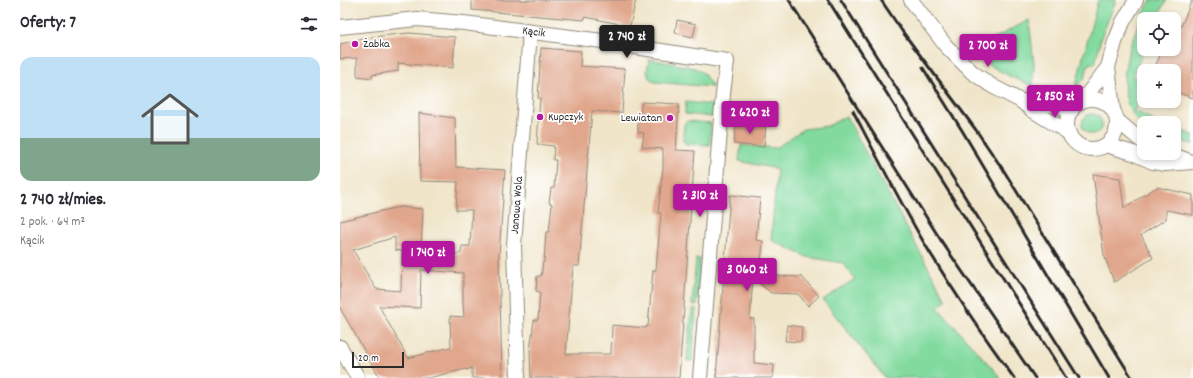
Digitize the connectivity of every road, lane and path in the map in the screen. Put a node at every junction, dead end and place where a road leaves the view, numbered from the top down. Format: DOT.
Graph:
graph roads {
  1 [pos="911,0"];
  2 [pos="1136,0"];
  3 [pos="340,27"];
  4 [pos="530,32"];
  5 [pos="1108,67"];
  6 [pos="1021,101"];
  7 [pos="1077,106"];
  8 [pos="1115,115"];
  9 [pos="1069,133"];
  10 [pos="1137,135"];
  11 [pos="1106,145"];
  12 [pos="1181,158"];
  13 [pos="1192,162"];
  14 [pos="340,347"];
  15 [pos="358,378"];
  16 [pos="518,378"];
  17 [pos="700,378"];
  1 -- 6 [label="street"];
  2 -- 5 [label="street"];
  3 -- 4 [label="street, Kącik"];
  4 -- 16 [label="street, Janowa Wola"];
  4 -- 17 [label="street, Kącik"];
  5 -- 7 [label="street"];
  5 -- 8 [label="street"];
  6 -- 7 [label="street"];
  6 -- 9 [label="street"];
  7 -- 8 [label="street"];
  7 -- 9 [label="street"];
  8 -- 10 [label="street"];
  8 -- 11 [label="street"];
  9 -- 11 [label="street"];
  11 -- 13 [label="street"];
  12 -- 13 [label="street"];
  14 -- 15 [label="street"];
}
